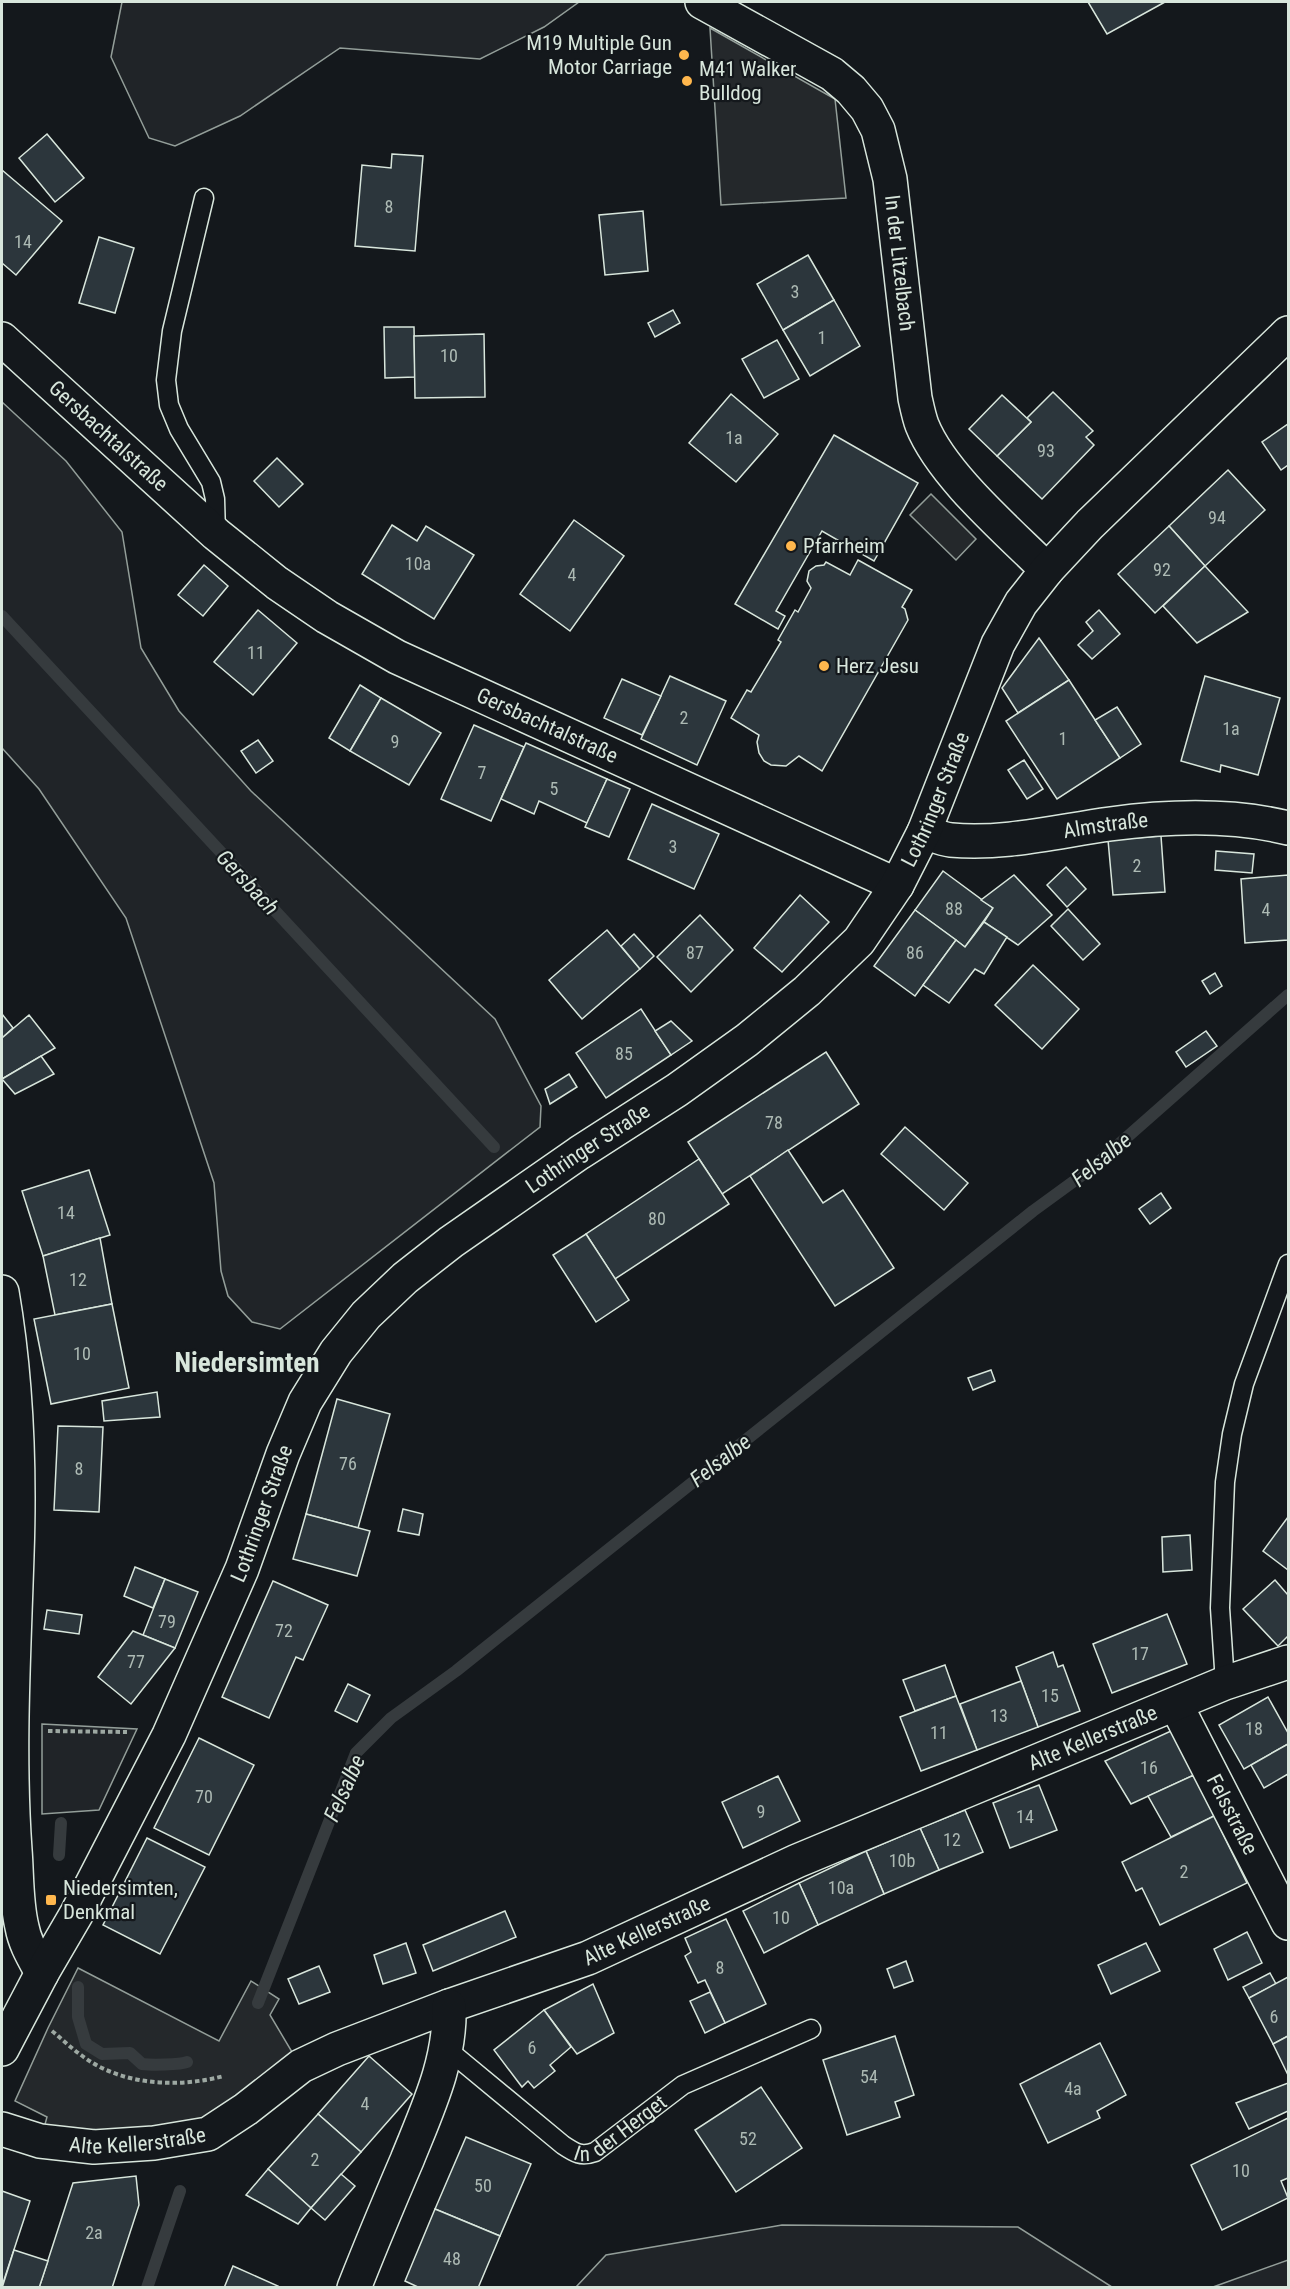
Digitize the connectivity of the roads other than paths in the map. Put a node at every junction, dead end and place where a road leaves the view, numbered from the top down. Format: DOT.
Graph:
graph roads {
  1 [pos="702,2"];
  2 [pos="204,198"];
  3 [pos="1288,333"];
  4 [pos="2,339"];
  5 [pos="216,534"];
  6 [pos="1047,570"];
  7 [pos="1288,828"];
  8 [pos="924,832"];
  9 [pos="897,885"];
  10 [pos="1288,1264"];
  11 [pos="2,1292"];
  12 [pos="1288,1662"];
  13 [pos="1225,1683"];
  14 [pos="1176,1704"];
  15 [pos="1288,1923"];
  16 [pos="42,1973"];
  17 [pos="450,2006"];
  18 [pos="811,2030"];
  19 [pos="2,2049"];
  20 [pos="447,2049"];
  21 [pos="2,2129"];
  22 [pos="354,2288"];
  1 -- 6 [label="street, In der Litzelbach"];
  2 -- 5 [label="lane, Gersbachtalstraße"];
  3 -- 6 [label="street, Lothringer Straße"];
  4 -- 5 [label="street, Gersbachtalstraße"];
  5 -- 9 [label="street, Gersbachtalstraße"];
  6 -- 8 [label="street, Lothringer Straße"];
  7 -- 8 [label="street, Almstraße"];
  8 -- 9 [label="street, Lothringer Straße"];
  9 -- 16 [label="street, Lothringer Straße"];
  10 -- 13 [label="lane"];
  11 -- 16 [label="street"];
  12 -- 13 [label="street, Alte Kellerstraße"];
  13 -- 14 [label="street, Alte Kellerstraße"];
  14 -- 15 [label="street, Felsstraße"];
  14 -- 17 [label="street, Alte Kellerstraße"];
  16 -- 19 [label="street, Lothringer Straße"];
  17 -- 20 [label="street"];
  17 -- 21 [label="street, Alte Kellerstraße"];
  18 -- 20 [label="lane, In der Herget"];
  20 -- 22 [label="street"];
}
